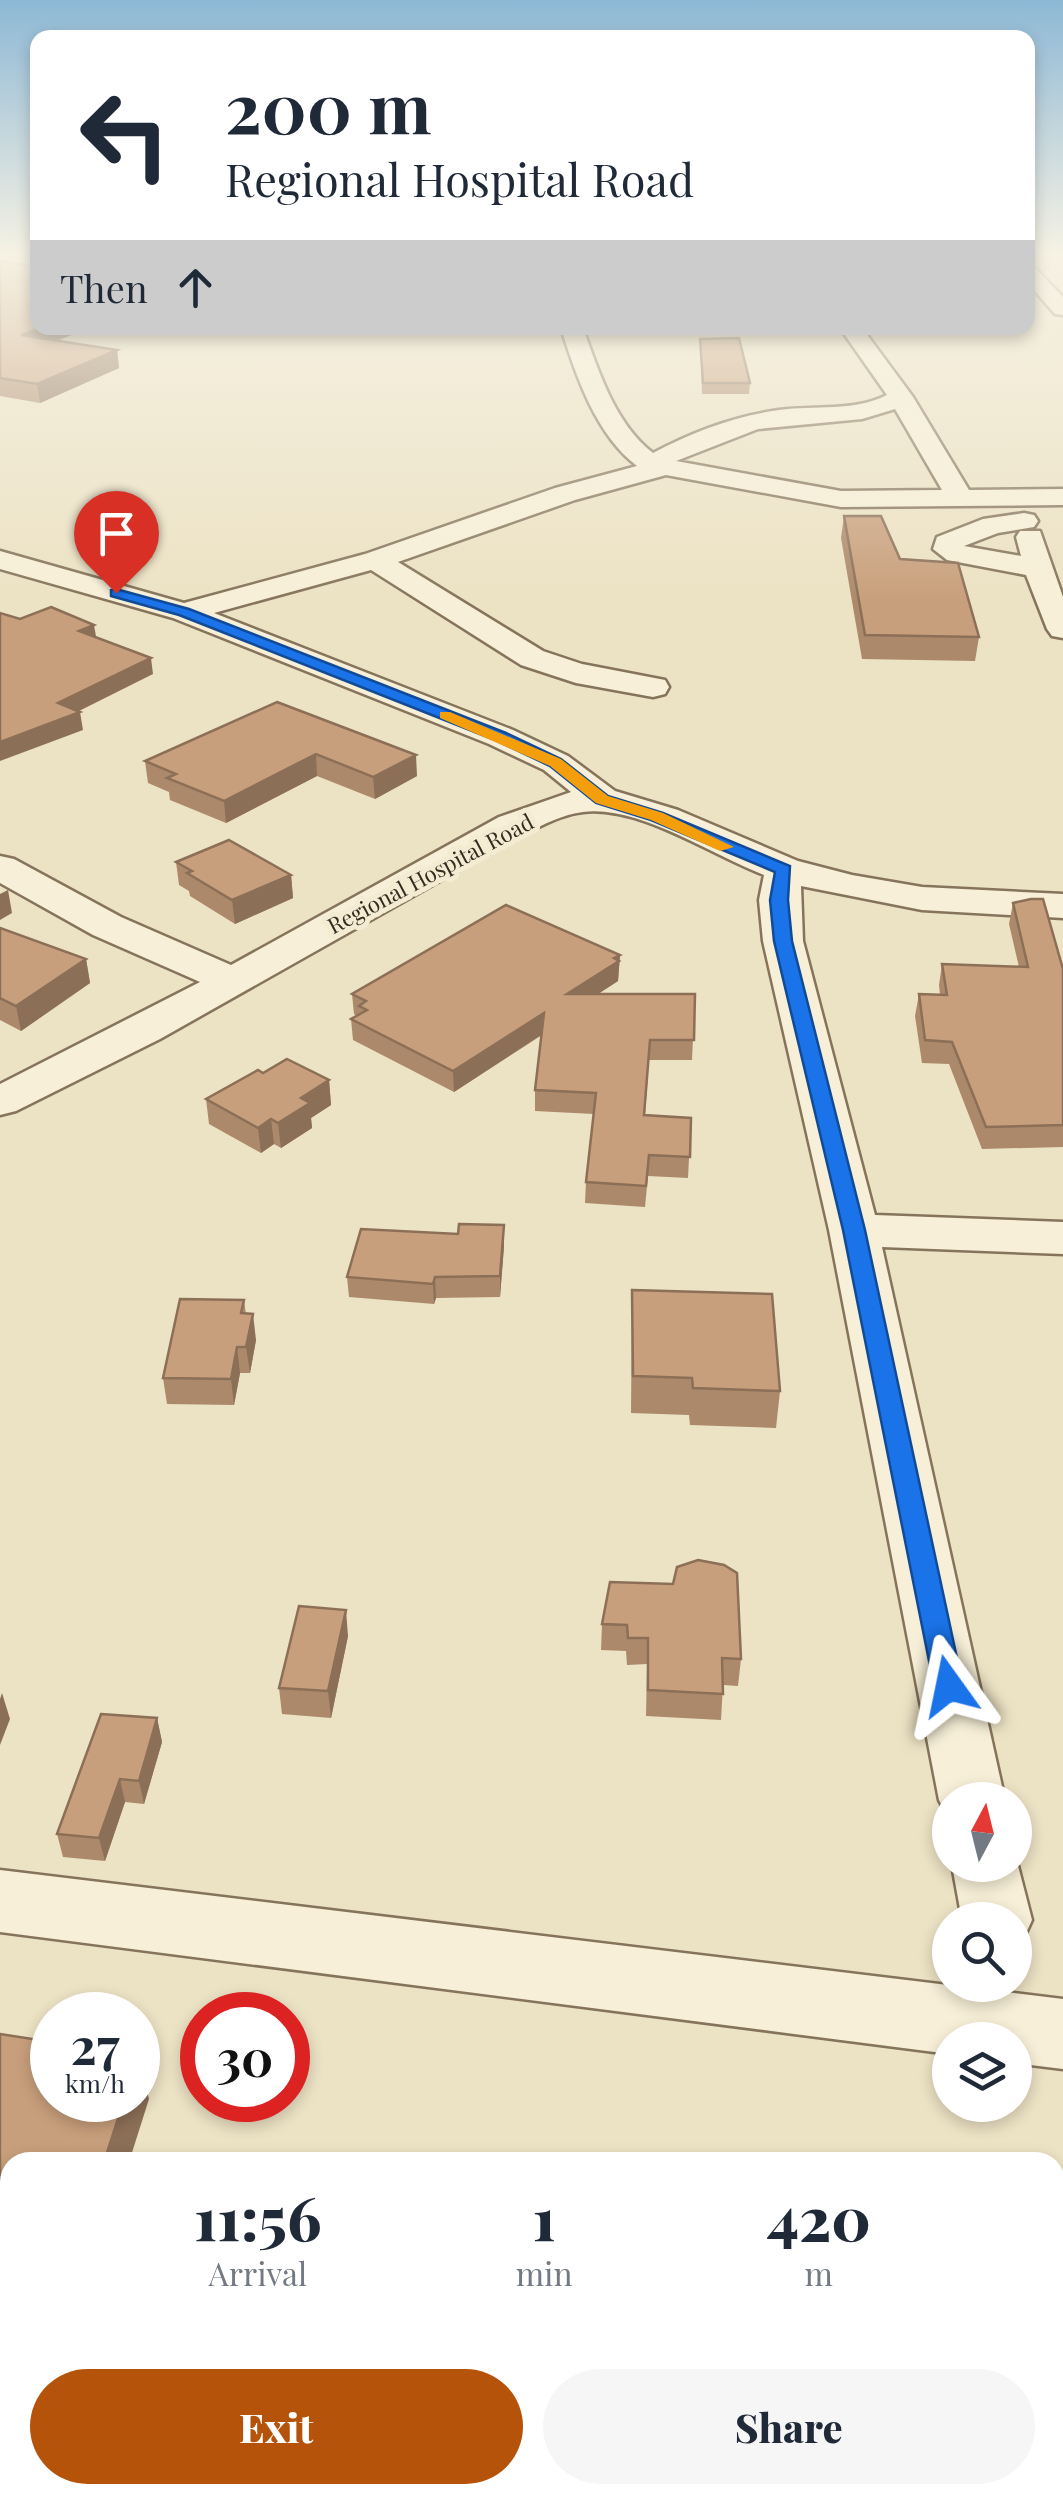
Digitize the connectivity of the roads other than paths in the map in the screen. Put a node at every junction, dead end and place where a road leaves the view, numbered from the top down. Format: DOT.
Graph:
graph roads {
  1 [pos="590,370"];
  2 [pos="881,370"];
  3 [pos="901,398"];
  4 [pos="658,465"];
  5 [pos="1063,496"];
  6 [pos="961,498"];
  7 [pos="1023,510"];
  8 [pos="0,560"];
  9 [pos="375,560"];
  10 [pos="1038,568"];
  11 [pos="184,612"];
  12 [pos="1063,628"];
  13 [pos="653,687"];
  14 [pos="602,800"];
  15 [pos="0,867"];
  16 [pos="784,869"];
  17 [pos="1063,906"];
  18 [pos="232,981"];
  19 [pos="0,1101"];
  20 [pos="854,1230"];
  21 [pos="1063,1238"];
  22 [pos="968,1782"];
  23 [pos="0,1901"];
  24 [pos="1031,2016"];
  1 -- 4 [label="street"];
  2 -- 3 [label="street"];
  3 -- 4 [label="street"];
  3 -- 6 [label="street"];
  4 -- 6 [label="street"];
  4 -- 9 [label="street"];
  5 -- 7 [label="street"];
  6 -- 7 [label="street"];
  7 -- 10 [label="street"];
  7 -- 10 [label="street"];
  8 -- 11 [label="street"];
  9 -- 11 [label="street"];
  9 -- 13 [label="street"];
  10 -- 12 [label="street"];
  11 -- 14 [label="street"];
  14 -- 16 [label="street, Regional Hospital Road"];
  14 -- 18 [label="street, Regional Hospital Road"];
  15 -- 18 [label="street"];
  16 -- 17 [label="street, Regional Hospital Road"];
  16 -- 20 [label="street"];
  18 -- 19 [label="street, Regional Hospital Road"];
  20 -- 21 [label="street"];
  20 -- 22 [label="street"];
  23 -- 24 [label="street"];
}
